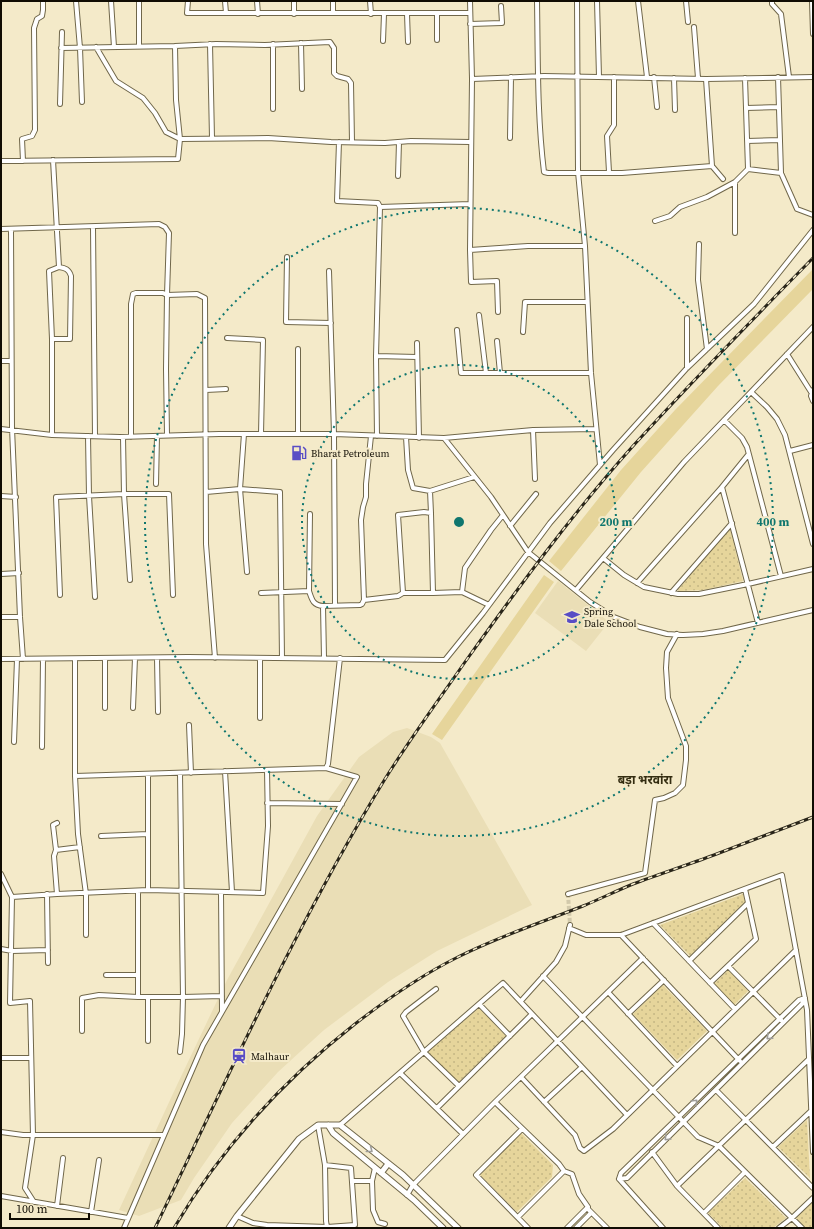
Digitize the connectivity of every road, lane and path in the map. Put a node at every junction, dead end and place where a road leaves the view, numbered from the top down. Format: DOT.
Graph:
graph roads {
  1 [pos="43,1"];
  2 [pos="76,1"];
  3 [pos="111,1"];
  4 [pos="139,1"];
  5 [pos="188,1"];
  6 [pos="225,1"];
  7 [pos="257,1"];
  8 [pos="294,1"];
  9 [pos="332,1"];
  10 [pos="370,1"];
  11 [pos="470,1"];
  12 [pos="537,1"];
  13 [pos="577,1"];
  14 [pos="597,1"];
  15 [pos="638,1"];
  16 [pos="686,1"];
  17 [pos="772,1"];
  18 [pos="812,1"];
  19 [pos="501,6"];
  20 [pos="226,13"];
  21 [pos="333,13"];
  22 [pos="470,13"];
  23 [pos="258,14"];
  24 [pos="294,14"];
  25 [pos="371,14"];
  26 [pos="384,14"];
  27 [pos="407,14"];
  28 [pos="437,14"];
  29 [pos="688,22"];
  30 [pos="470,24"];
  31 [pos="694,27"];
  32 [pos="62,32"];
  33 [pos="813,34"];
  34 [pos="437,40"];
  35 [pos="383,41"];
  36 [pos="408,42"];
  37 [pos="301,43"];
  38 [pos="210,44"];
  39 [pos="273,44"];
  40 [pos="139,46"];
  41 [pos="175,46"];
  42 [pos="96,47"];
  43 [pos="114,47"];
  44 [pos="61,48"];
  45 [pos="80,48"];
  46 [pos="538,76"];
  47 [pos="578,76"];
  48 [pos="600,76"];
  49 [pos="511,77"];
  50 [pos="614,77"];
  51 [pos="646,77"];
  52 [pos="654,77"];
  53 [pos="778,77"];
  54 [pos="790,77"];
  55 [pos="813,77"];
  56 [pos="674,78"];
  57 [pos="698,78"];
  58 [pos="745,78"];
  59 [pos="472,79"];
  60 [pos="706,79"];
  61 [pos="302,88"];
  62 [pos="82,102"];
  63 [pos="60,104"];
  64 [pos="657,107"];
  65 [pos="779,107"];
  66 [pos="746,108"];
  67 [pos="273,109"];
  68 [pos="675,110"];
  69 [pos="212,138"];
  70 [pos="510,138"];
  71 [pos="180,139"];
  72 [pos="780,140"];
  73 [pos="747,141"];
  74 [pos="339,142"];
  75 [pos="352,142"];
  76 [pos="399,142"];
  77 [pos="470,142"];
  78 [pos="53,160"];
  79 [pos="1,161"];
  80 [pos="23,161"];
  81 [pos="712,166"];
  82 [pos="748,169"];
  83 [pos="578,172"];
  84 [pos="609,172"];
  85 [pos="781,173"];
  86 [pos="398,176"];
  87 [pos="723,179"];
  88 [pos="735,182"];
  89 [pos="470,204"];
  90 [pos="380,207"];
  91 [pos="813,215"];
  92 [pos="655,220"];
  93 [pos="93,227"];
  94 [pos="58,228"];
  95 [pos="1,229"];
  96 [pos="11,229"];
  97 [pos="813,230"];
  98 [pos="735,233"];
  99 [pos="699,244"];
  100 [pos="585,246"];
  101 [pos="470,250"];
  102 [pos="287,257"];
  103 [pos="59,267"];
  104 [pos="329,271"];
  105 [pos="167,296"];
  106 [pos="587,302"];
  107 [pos="498,312"];
  108 [pos="479,314"];
  109 [pos="687,318"];
  110 [pos="331,323"];
  111 [pos="813,327"];
  112 [pos="457,330"];
  113 [pos="523,332"];
  114 [pos="227,338"];
  115 [pos="52,339"];
  116 [pos="497,340"];
  117 [pos="417,343"];
  118 [pos="298,348"];
  119 [pos="707,349"];
  120 [pos="787,354"];
  121 [pos="376,356"];
  122 [pos="417,357"];
  123 [pos="1,361"];
  124 [pos="11,361"];
  125 [pos="686,368"];
  126 [pos="486,373"];
  127 [pos="500,373"];
  128 [pos="591,373"];
  129 [pos="226,389"];
  130 [pos="206,390"];
  131 [pos="812,391"];
  132 [pos="751,392"];
  133 [pos="813,401"];
  134 [pos="724,420"];
  135 [pos="1,429"];
  136 [pos="595,429"];
  137 [pos="13,430"];
  138 [pos="533,430"];
  139 [pos="206,434"];
  140 [pos="244,434"];
  141 [pos="261,434"];
  142 [pos="298,434"];
  143 [pos="334,434"];
  144 [pos="52,435"];
  145 [pos="167,435"];
  146 [pos="88,436"];
  147 [pos="95,436"];
  148 [pos="157,436"];
  149 [pos="370,436"];
  150 [pos="377,436"];
  151 [pos="123,437"];
  152 [pos="131,437"];
  153 [pos="406,437"];
  154 [pos="418,438"];
  155 [pos="444,438"];
  156 [pos="813,446"];
  157 [pos="790,451"];
  158 [pos="748,455"];
  159 [pos="600,465"];
  160 [pos="474,477"];
  161 [pos="535,479"];
  162 [pos="156,484"];
  163 [pos="722,487"];
  164 [pos="240,489"];
  165 [pos="430,491"];
  166 [pos="206,492"];
  167 [pos="124,494"];
  168 [pos="536,494"];
  169 [pos="1,496"];
  170 [pos="16,496"];
  171 [pos="90,496"];
  172 [pos="431,513"];
  173 [pos="310,514"];
  174 [pos="503,515"];
  175 [pos="732,523"];
  176 [pos="510,526"];
  177 [pos="813,544"];
  178 [pos="528,552"];
  179 [pos="603,558"];
  180 [pos="813,569"];
  181 [pos="247,572"];
  182 [pos="19,573"];
  183 [pos="1,574"];
  184 [pos="780,576"];
  185 [pos="130,580"];
  186 [pos="637,583"];
  187 [pos="748,584"];
  188 [pos="576,590"];
  189 [pos="309,591"];
  190 [pos="282,592"];
  191 [pos="433,592"];
  192 [pos="462,592"];
  193 [pos="261,593"];
  194 [pos="403,593"];
  195 [pos="671,593"];
  196 [pos="60,595"];
  197 [pos="173,595"];
  198 [pos="95,597"];
  199 [pos="364,600"];
  200 [pos="335,605"];
  201 [pos="489,605"];
  202 [pos="323,606"];
  203 [pos="813,610"];
  204 [pos="1,617"];
  205 [pos="20,617"];
  206 [pos="758,623"];
  207 [pos="677,634"];
  208 [pos="105,658"];
  209 [pos="134,658"];
  210 [pos="157,658"];
  211 [pos="215,658"];
  212 [pos="260,658"];
  213 [pos="282,658"];
  214 [pos="324,658"];
  215 [pos="340,658"];
  216 [pos="1,659"];
  217 [pos="17,659"];
  218 [pos="23,659"];
  219 [pos="43,659"];
  220 [pos="75,659"];
  221 [pos="105,708"];
  222 [pos="133,708"];
  223 [pos="158,712"];
  224 [pos="260,718"];
  225 [pos="189,725"];
  226 [pos="14,742"];
  227 [pos="42,747"];
  228 [pos="326,768"];
  229 [pos="267,770"];
  230 [pos="225,771"];
  231 [pos="180,773"];
  232 [pos="191,773"];
  233 [pos="148,774"];
  234 [pos="75,776"];
  235 [pos="267,803"];
  236 [pos="342,804"];
  237 [pos="57,823"];
  238 [pos="148,834"];
  239 [pos="101,836"];
  240 [pos="80,847"];
  241 [pos="56,850"];
  242 [pos="1,874"];
  243 [pos="745,889"];
  244 [pos="148,890"];
  245 [pos="138,891"];
  246 [pos="182,891"];
  247 [pos="221,892"];
  248 [pos="232,892"];
  249 [pos="47,894"];
  250 [pos="57,894"];
  251 [pos="86,894"];
  252 [pos="568,894"];
  253 [pos="12,897"];
  254 [pos="748,903"];
  255 [pos="653,923"];
  256 [pos="86,935"];
  257 [pos="621,935"];
  258 [pos="1,949"];
  259 [pos="12,950"];
  260 [pos="48,950"];
  261 [pos="796,950"];
  262 [pos="643,958"];
  263 [pos="689,961"];
  264 [pos="48,963"];
  265 [pos="728,966"];
  266 [pos="106,975"];
  267 [pos="138,975"];
  268 [pos="543,976"];
  269 [pos="664,980"];
  270 [pos="710,983"];
  271 [pos="436,989"];
  272 [pos="753,991"];
  273 [pos="608,992"];
  274 [pos="222,996"];
  275 [pos="138,997"];
  276 [pos="148,997"];
  277 [pos="183,997"];
  278 [pos="805,998"];
  279 [pos="520,1001"];
  280 [pos="479,1004"];
  281 [pos="735,1009"];
  282 [pos="222,1011"];
  283 [pos="532,1014"];
  284 [pos="628,1014"];
  285 [pos="583,1016"];
  286 [pos="780,1018"];
  287 [pos="784,1023"];
  288 [pos="82,1031"];
  289 [pos="712,1031"];
  290 [pos="510,1036"];
  291 [pos="148,1041"];
  292 [pos="558,1041"];
  293 [pos="180,1052"];
  294 [pos="424,1052"];
  295 [pos="1,1058"];
  296 [pos="31,1058"];
  297 [pos="738,1059"];
  298 [pos="809,1059"];
  299 [pos="742,1063"];
  300 [pos="677,1066"];
  301 [pos="582,1067"];
  302 [pos="400,1073"];
  303 [pos="521,1077"];
  304 [pos="459,1086"];
  305 [pos="652,1090"];
  306 [pos="716,1090"];
  307 [pos="495,1102"];
  308 [pos="544,1102"];
  309 [pos="437,1108"];
  310 [pos="811,1111"];
  311 [pos="627,1115"];
  312 [pos="679,1118"];
  313 [pos="746,1120"];
  314 [pos="683,1122"];
  315 [pos="318,1125"];
  316 [pos="328,1125"];
  317 [pos="340,1125"];
  318 [pos="522,1129"];
  319 [pos="1,1132"];
  320 [pos="333,1133"];
  321 [pos="463,1134"];
  322 [pos="32,1135"];
  323 [pos="164,1135"];
  324 [pos="719,1146"];
  325 [pos="773,1147"];
  326 [pos="648,1148"];
  327 [pos="813,1152"];
  328 [pos="652,1153"];
  329 [pos="63,1158"];
  330 [pos="99,1160"];
  331 [pos="388,1164"];
  332 [pos="325,1165"];
  333 [pos="375,1168"];
  334 [pos="564,1171"];
  335 [pos="745,1172"];
  336 [pos="381,1173"];
  337 [pos="619,1179"];
  338 [pos="352,1181"];
  339 [pos="372,1181"];
  340 [pos="413,1185"];
  341 [pos="677,1186"];
  342 [pos="813,1188"];
  343 [pos="407,1194"];
  344 [pos="1,1196"];
  345 [pos="813,1198"];
  346 [pos="34,1202"];
  347 [pos="57,1206"];
  348 [pos="588,1208"];
  349 [pos="91,1212"];
  350 [pos="591,1213"];
  351 [pos="704,1213"];
  352 [pos="237,1216"];
  353 [pos="518,1217"];
  354 [pos="128,1218"];
  355 [pos="792,1218"];
  356 [pos="385,1224"];
  357 [pos="267,1226"];
  358 [pos="229,1227"];
  359 [pos="328,1227"];
  360 [pos="124,1228"];
  361 [pos="443,1228"];
  362 [pos="458,1228"];
  363 [pos="528,1228"];
  364 [pos="567,1228"];
  365 [pos="576,1228"];
  366 [pos="606,1228"];
  367 [pos="663,1228"];
  368 [pos="718,1228"];
  369 [pos="780,1228"];
  370 [pos="802,1228"];
  1 -- 80 [label="street"];
  2 -- 45 [label="street"];
  3 -- 43 [label="street"];
  4 -- 40 [label="street"];
  5 -- 20 [label="street"];
  6 -- 20 [label="street"];
  7 -- 23 [label="street"];
  8 -- 24 [label="street"];
  9 -- 21 [label="street"];
  10 -- 25 [label="street"];
  11 -- 22 [label="street"];
  12 -- 46 [label="street"];
  13 -- 47 [label="street"];
  14 -- 48 [label="street"];
  15 -- 51 [label="street"];
  16 -- 29 [label="street"];
  17 -- 54 [label="street"];
  18 -- 33 [label="street"];
  19 -- 30 [label="street"];
  20 -- 23 [label="street"];
  21 -- 24 [label="street"];
  21 -- 25 [label="street"];
  22 -- 28 [label="street"];
  22 -- 30 [label="street"];
  23 -- 24 [label="street"];
  25 -- 26 [label="street"];
  26 -- 27 [label="street"];
  26 -- 35 [label="street"];
  27 -- 28 [label="street"];
  27 -- 36 [label="street"];
  28 -- 34 [label="street"];
  30 -- 59 [label="street"];
  31 -- 57 [label="street"];
  32 -- 44 [label="street"];
  37 -- 39 [label="street"];
  37 -- 61 [label="street"];
  37 -- 75 [label="street"];
  38 -- 39 [label="street"];
  38 -- 41 [label="street"];
  38 -- 69 [label="street"];
  39 -- 67 [label="street"];
  40 -- 41 [label="street"];
  40 -- 43 [label="street"];
  41 -- 71 [label="street"];
  42 -- 43 [label="street"];
  42 -- 45 [label="street"];
  42 -- 71 [label="street"];
  44 -- 45 [label="street"];
  44 -- 63 [label="street"];
  45 -- 62 [label="street"];
  46 -- 47 [label="street"];
  46 -- 49 [label="street"];
  46 -- 83 [label="street"];
  47 -- 48 [label="street"];
  47 -- 83 [label="street"];
  48 -- 50 [label="street"];
  49 -- 59 [label="street"];
  49 -- 70 [label="street"];
  50 -- 51 [label="street"];
  50 -- 84 [label="street"];
  51 -- 52 [label="street"];
  52 -- 56 [label="street"];
  52 -- 64 [label="street"];
  53 -- 54 [label="street"];
  53 -- 58 [label="street"];
  53 -- 65 [label="street"];
  54 -- 55 [label="street"];
  56 -- 57 [label="street"];
  56 -- 68 [label="street"];
  57 -- 60 [label="street"];
  58 -- 60 [label="street"];
  58 -- 66 [label="street"];
  59 -- 77 [label="street"];
  60 -- 81 [label="street"];
  65 -- 66 [label="street"];
  65 -- 72 [label="street"];
  66 -- 73 [label="street"];
  69 -- 71 [label="street"];
  69 -- 74 [label="street"];
  71 -- 78 [label="street"];
  72 -- 73 [label="street"];
  72 -- 85 [label="street"];
  73 -- 82 [label="street"];
  74 -- 75 [label="street"];
  74 -- 90 [label="street"];
  75 -- 76 [label="street"];
  76 -- 77 [label="street"];
  76 -- 86 [label="street"];
  77 -- 89 [label="street"];
  78 -- 80 [label="street"];
  78 -- 94 [label="street"];
  79 -- 80 [label="street"];
  81 -- 84 [label="street"];
  81 -- 87 [label="street"];
  82 -- 85 [label="street"];
  82 -- 88 [label="street"];
  83 -- 84 [label="street"];
  83 -- 100 [label="street"];
  85 -- 91 [label="street"];
  88 -- 92 [label="street"];
  88 -- 98 [label="street"];
  89 -- 90 [label="street"];
  89 -- 101 [label="street"];
  90 -- 121 [label="street"];
  93 -- 94 [label="street"];
  93 -- 105 [label="street"];
  93 -- 147 [label="street"];
  94 -- 96 [label="street"];
  94 -- 103 [label="street"];
  95 -- 96 [label="street"];
  96 -- 124 [label="street"];
  97 -- 119 [label="street"];
  99 -- 119 [label="street"];
  100 -- 101 [label="street"];
  100 -- 106 [label="street"];
  101 -- 107 [label="street"];
  102 -- 110 [label="street"];
  103 -- 115 [label="street"];
  103 -- 115 [label="street"];
  104 -- 110 [label="street"];
  105 -- 130 [label="street"];
  105 -- 145 [label="street"];
  105 -- 152 [label="street"];
  106 -- 113 [label="street"];
  106 -- 128 [label="street"];
  108 -- 126 [label="street"];
  109 -- 125 [label="street"];
  110 -- 143 [label="street"];
  111 -- 120 [label="street"];
  112 -- 126 [label="street"];
  114 -- 141 [label="street"];
  115 -- 144 [label="street"];
  116 -- 127 [label="street"];
  117 -- 122 [label="street"];
  118 -- 142 [label="street"];
  119 -- 125 [label="street"];
  120 -- 131 [label="street"];
  120 -- 132 [label="street"];
  121 -- 122 [label="street"];
  121 -- 150 [label="street"];
  122 -- 154 [label="street"];
  123 -- 124 [label="street"];
  124 -- 137 [label="street"];
  125 -- 159 [label="street"];
  126 -- 127 [label="street"];
  127 -- 128 [label="street"];
  128 -- 136 [label="street"];
  129 -- 130 [label="street"];
  130 -- 139 [label="street"];
  131 -- 133 [label="street"];
  132 -- 134 [label="street"];
  132 -- 157 [label="street"];
  134 -- 158 [label="street"];
  134 -- 179 [label="street"];
  135 -- 137 [label="street"];
  136 -- 138 [label="street"];
  136 -- 159 [label="street"];
  137 -- 144 [label="street"];
  137 -- 170 [label="street"];
  138 -- 155 [label="street"];
  138 -- 161 [label="street"];
  139 -- 140 [label="street"];
  139 -- 145 [label="street"];
  139 -- 166 [label="street"];
  140 -- 141 [label="street"];
  140 -- 164 [label="street"];
  141 -- 142 [label="street"];
  142 -- 143 [label="street"];
  143 -- 149 [label="street"];
  143 -- 200 [label="street"];
  144 -- 146 [label="street"];
  145 -- 148 [label="street"];
  146 -- 147 [label="street"];
  146 -- 171 [label="street"];
  147 -- 151 [label="street"];
  148 -- 152 [label="street"];
  148 -- 162 [label="street"];
  149 -- 150 [label="street"];
  149 -- 199 [label="street"];
  150 -- 153 [label="street"];
  151 -- 152 [label="street"];
  151 -- 167 [label="street"];
  153 -- 154 [label="street"];
  153 -- 165 [label="street"];
  154 -- 155 [label="street"];
  155 -- 160 [label="street"];
  156 -- 157 [label="street"];
  157 -- 177 [label="street"];
  158 -- 163 [label="street"];
  158 -- 184 [label="street"];
  159 -- 178 [label="street"];
  160 -- 165 [label="street"];
  160 -- 174 [label="street"];
  163 -- 175 [label="street"];
  163 -- 186 [label="street"];
  164 -- 166 [label="street"];
  164 -- 181 [label="street"];
  164 -- 190 [label="street"];
  165 -- 172 [label="street"];
  166 -- 211 [label="street"];
  167 -- 171 [label="street"];
  167 -- 185 [label="street"];
  167 -- 197 [label="street"];
  168 -- 176 [label="street"];
  169 -- 170 [label="street"];
  170 -- 182 [label="street"];
  171 -- 196 [label="street"];
  171 -- 198 [label="street"];
  172 -- 191 [label="street"];
  172 -- 194 [label="street"];
  173 -- 189 [label="street"];
  174 -- 176 [label="street"];
  174 -- 192 [label="street"];
  175 -- 187 [label="street"];
  175 -- 195 [label="street"];
  176 -- 178 [label="street"];
  178 -- 188 [label="street"];
  178 -- 201 [label="street"];
  179 -- 186 [label="street"];
  179 -- 188 [label="street"];
  180 -- 184 [label="street"];
  182 -- 183 [label="street"];
  182 -- 205 [label="street"];
  184 -- 187 [label="street"];
  186 -- 195 [label="street"];
  187 -- 195 [label="street"];
  187 -- 206 [label="street"];
  188 -- 207 [label="street"];
  189 -- 190 [label="street"];
  189 -- 202 [label="street"];
  190 -- 193 [label="street"];
  190 -- 213 [label="street"];
  191 -- 192 [label="street"];
  191 -- 194 [label="street"];
  192 -- 201 [label="street"];
  194 -- 199 [label="street"];
  199 -- 200 [label="street"];
  200 -- 202 [label="street"];
  201 -- 215 [label="street"];
  202 -- 214 [label="street"];
  203 -- 206 [label="street"];
  204 -- 205 [label="street"];
  205 -- 218 [label="street"];
  206 -- 207 [label="street"];
  207 -- 252 [label="street"];
  208 -- 209 [label="street"];
  208 -- 220 [label="street"];
  208 -- 221 [label="street"];
  209 -- 210 [label="street"];
  209 -- 222 [label="street"];
  210 -- 211 [label="street"];
  210 -- 223 [label="street"];
  211 -- 212 [label="street"];
  212 -- 213 [label="street"];
  212 -- 224 [label="street"];
  213 -- 214 [label="street"];
  214 -- 215 [label="street"];
  215 -- 228 [label="street"];
  216 -- 217 [label="street"];
  217 -- 218 [label="street"];
  217 -- 226 [label="street"];
  218 -- 219 [label="street"];
  219 -- 220 [label="street"];
  219 -- 227 [label="street"];
  220 -- 234 [label="street"];
  225 -- 232 [label="street"];
  228 -- 229 [label="street"];
  228 -- 236 [label="street"];
  229 -- 230 [label="street"];
  229 -- 235 [label="street"];
  230 -- 232 [label="street"];
  230 -- 248 [label="street"];
  231 -- 232 [label="street"];
  231 -- 233 [label="street"];
  231 -- 246 [label="street"];
  233 -- 234 [label="street"];
  233 -- 238 [label="street"];
  234 -- 240 [label="street"];
  235 -- 236 [label="street"];
  235 -- 248 [label="street"];
  236 -- 282 [label="street"];
  237 -- 241 [label="street"];
  238 -- 239 [label="street"];
  238 -- 244 [label="street"];
  240 -- 241 [label="street"];
  240 -- 251 [label="street"];
  241 -- 250 [label="street"];
  242 -- 253 [label="street"];
  243 -- 254 [label="street"];
  243 -- 255 [label="street"];
  243 -- 261 [label="street"];
  244 -- 245 [label="street"];
  244 -- 246 [label="street"];
  245 -- 251 [label="street"];
  245 -- 267 [label="street"];
  246 -- 247 [label="street"];
  246 -- 277 [label="street"];
  247 -- 248 [label="street"];
  247 -- 274 [label="street"];
  249 -- 250 [label="street"];
  249 -- 253 [label="street"];
  249 -- 260 [label="street"];
  250 -- 251 [label="street"];
  251 -- 256 [label="street"];
  253 -- 259 [label="street"];
  254 -- 263 [label="street"];
  254 -- 265 [label="street"];
  255 -- 257 [label="street"];
  255 -- 263 [label="street"];
  257 -- 262 [label="street"];
  257 -- 268 [label="street"];
  258 -- 259 [label="street"];
  259 -- 260 [label="street"];
  259 -- 296 [label="street"];
  260 -- 264 [label="street"];
  261 -- 272 [label="street"];
  261 -- 278 [label="street"];
  262 -- 269 [label="street"];
  262 -- 273 [label="street"];
  263 -- 270 [label="street"];
  265 -- 270 [label="street"];
  265 -- 272 [label="street"];
  266 -- 267 [label="street"];
  267 -- 275 [label="street"];
  268 -- 279 [label="street"];
  268 -- 285 [label="street"];
  269 -- 284 [label="street"];
  269 -- 289 [label="street"];
  270 -- 281 [label="street"];
  271 -- 294 [label="street"];
  272 -- 281 [label="street"];
  272 -- 286 [label="street"];
  273 -- 284 [label="street"];
  273 -- 285 [label="street"];
  274 -- 277 [label="street"];
  274 -- 282 [label="street"];
  275 -- 276 [label="street"];
  275 -- 288 [label="street"];
  276 -- 277 [label="street"];
  276 -- 291 [label="street"];
  277 -- 293 [label="street"];
  278 -- 286 [label="street"];
  278 -- 287 [label="street"];
  278 -- 298 [label="street"];
  279 -- 280 [label="street"];
  279 -- 283 [label="street"];
  280 -- 290 [label="street"];
  280 -- 294 [label="street"];
  281 -- 289 [label="street"];
  282 -- 323 [label="street"];
  283 -- 290 [label="street"];
  283 -- 292 [label="street"];
  284 -- 300 [label="street"];
  285 -- 292 [label="street"];
  285 -- 305 [label="street"];
  286 -- 287 [label="street"];
  286 -- 297 [label="street"];
  287 -- 299 [label="street, one-way"];
  289 -- 297 [label="street"];
  289 -- 300 [label="street"];
  290 -- 304 [label="street"];
  292 -- 301 [label="street"];
  292 -- 303 [label="street"];
  294 -- 302 [label="street"];
  294 -- 304 [label="street"];
  295 -- 296 [label="street"];
  296 -- 322 [label="street"];
  297 -- 299 [label="street"];
  312 -- 297 [label="street, one-way"];
  298 -- 310 [label="street"];
  298 -- 313 [label="street"];
  299 -- 306 [label="street"];
  300 -- 305 [label="street"];
  301 -- 308 [label="street"];
  301 -- 311 [label="street"];
  302 -- 309 [label="street"];
  302 -- 317 [label="street"];
  303 -- 307 [label="street"];
  303 -- 308 [label="street"];
  304 -- 309 [label="street"];
  305 -- 311 [label="street"];
  305 -- 312 [label="street"];
  306 -- 313 [label="street"];
  306 -- 314 [label="street"];
  307 -- 318 [label="street"];
  307 -- 321 [label="street"];
  308 -- 311 [label="street"];
  309 -- 321 [label="street"];
  310 -- 325 [label="street"];
  310 -- 327 [label="street"];
  312 -- 314 [label="street"];
  312 -- 326 [label="street"];
  313 -- 324 [label="street"];
  313 -- 325 [label="street"];
  314 -- 324 [label="street"];
  314 -- 328 [label="street, one-way"];
  315 -- 316 [label="street"];
  315 -- 332 [label="street"];
  315 -- 352 [label="street"];
  316 -- 317 [label="street"];
  316 -- 320 [label="street"];
  317 -- 320 [label="street"];
  317 -- 331 [label="street, one-way"];
  318 -- 334 [label="street"];
  318 -- 353 [label="street"];
  319 -- 322 [label="street"];
  320 -- 333 [label="street"];
  321 -- 340 [label="street"];
  322 -- 323 [label="street"];
  322 -- 346 [label="street"];
  323 -- 354 [label="street"];
  324 -- 335 [label="street"];
  324 -- 341 [label="street"];
  325 -- 342 [label="street"];
  326 -- 328 [label="street"];
  326 -- 337 [label="street"];
  328 -- 337 [label="street"];
  328 -- 341 [label="street"];
  329 -- 347 [label="street"];
  330 -- 349 [label="street"];
  331 -- 336 [label="street"];
  331 -- 340 [label="street"];
  332 -- 338 [label="street"];
  332 -- 359 [label="street"];
  333 -- 336 [label="street"];
  333 -- 339 [label="street"];
  334 -- 348 [label="street"];
  334 -- 353 [label="street"];
  335 -- 351 [label="street"];
  335 -- 355 [label="street"];
  336 -- 343 [label="street"];
  337 -- 367 [label="street"];
  338 -- 339 [label="street"];
  338 -- 359 [label="street"];
  339 -- 356 [label="street"];
  340 -- 343 [label="street"];
  340 -- 362 [label="street"];
  341 -- 351 [label="street"];
  343 -- 361 [label="street"];
  344 -- 346 [label="street"];
  345 -- 355 [label="street"];
  346 -- 347 [label="street"];
  347 -- 349 [label="street"];
  348 -- 350 [label="street"];
  348 -- 364 [label="street"];
  349 -- 354 [label="street"];
  350 -- 365 [label="street"];
  350 -- 366 [label="street"];
  351 -- 368 [label="street"];
  352 -- 357 [label="street"];
  352 -- 358 [label="street"];
  353 -- 363 [label="street"];
  354 -- 360 [label="street"];
  355 -- 369 [label="street"];
  355 -- 370 [label="street"];
  357 -- 359 [label="street"];
}
